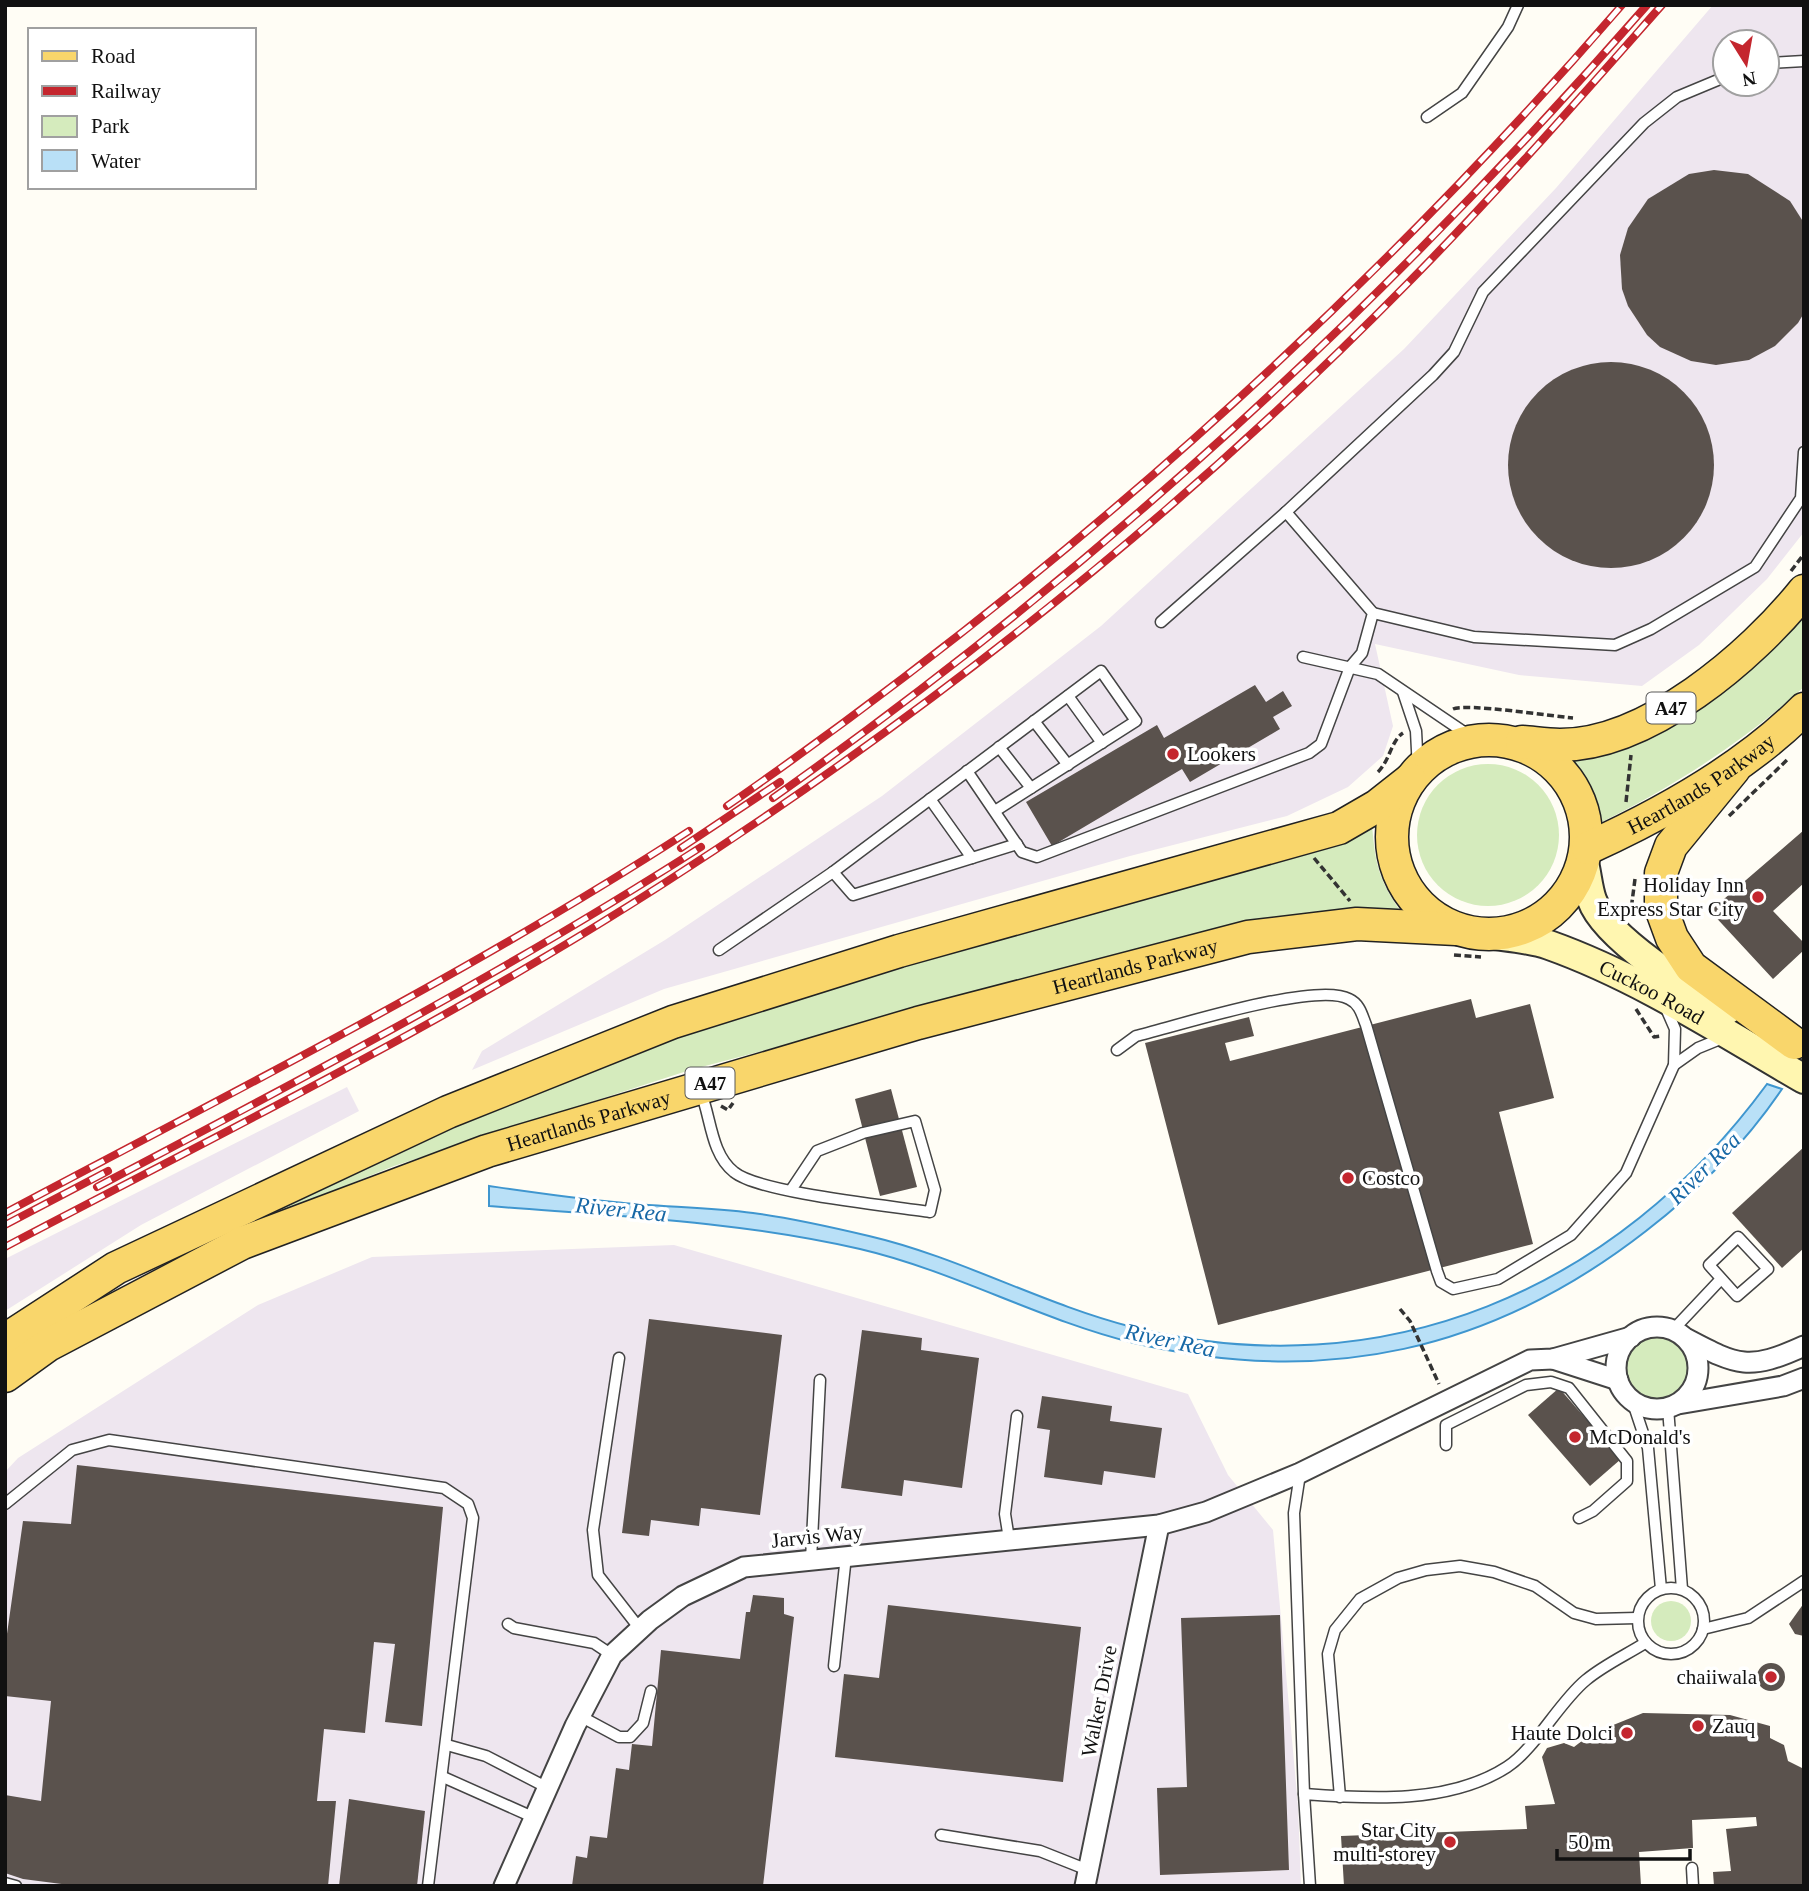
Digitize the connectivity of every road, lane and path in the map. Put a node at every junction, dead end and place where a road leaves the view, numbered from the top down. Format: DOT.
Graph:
graph roads {
  1 [pos="1518,5"];
  2 [pos="1804,61"];
  3 [pos="1781,62"];
  4 [pos="1711,83"];
  5 [pos="1427,117"];
  6 [pos="1804,452"];
  7 [pos="1286,512"];
  8 [pos="1804,554"];
  9 [pos="1796,583"];
  10 [pos="1374,613"];
  11 [pos="1161,622"];
  12 [pos="1303,657"];
  13 [pos="1350,667"];
  14 [pos="1403,691"];
  15 [pos="1068,696"];
  16 [pos="1804,709"];
  17 [pos="1443,717"];
  18 [pos="1576,718"];
  19 [pos="1034,721"];
  20 [pos="1416,731"];
  21 [pos="1488,740"];
  22 [pos="1102,743"];
  23 [pos="999,747"];
  24 [pos="1795,751"];
  25 [pos="1068,765"];
  26 [pos="1734,769"];
  27 [pos="967,771"];
  28 [pos="1414,775"];
  29 [pos="1369,780"];
  30 [pos="1031,788"];
  31 [pos="930,799"];
  32 [pos="995,811"];
  33 [pos="1723,822"];
  34 [pos="1305,838"];
  35 [pos="1017,844"];
  36 [pos="1586,855"];
  37 [pos="972,858"];
  38 [pos="833,872"];
  39 [pos="1357,924"];
  40 [pos="1469,944"];
  41 [pos="719,950"];
  42 [pos="1660,995"];
  43 [pos="1729,1035"];
  44 [pos="1799,1046"];
  45 [pos="1117,1050"];
  46 [pos="1674,1065"];
  47 [pos="1804,1079"];
  48 [pos="701,1092"];
  49 [pos="746,1100"];
  50 [pos="792,1190"];
  51 [pos="1721,1279"];
  52 [pos="1399,1309"];
  53 [pos="1680,1334"];
  54 [pos="1631,1337"];
  55 [pos="5,1340"];
  56 [pos="1804,1346"];
  57 [pos="619,1358"];
  58 [pos="1553,1359"];
  59 [pos="1432,1368"];
  60 [pos="5,1376"];
  61 [pos="1804,1378"];
  62 [pos="820,1380"];
  63 [pos="1618,1381"];
  64 [pos="1632,1400"];
  65 [pos="1673,1406"];
  66 [pos="1017,1416"];
  67 [pos="1446,1444"];
  68 [pos="1300,1473"];
  69 [pos="5,1504"];
  70 [pos="1579,1518"];
  71 [pos="1159,1525"];
  72 [pos="1009,1539"];
  73 [pos="846,1556"];
  74 [pos="811,1560"];
  75 [pos="1804,1581"];
  76 [pos="1661,1589"];
  77 [pos="1682,1589"];
  78 [pos="1637,1618"];
  79 [pos="509,1624"];
  80 [pos="640,1629"];
  81 [pos="1703,1629"];
  82 [pos="1645,1643"];
  83 [pos="612,1654"];
  84 [pos="834,1666"];
  85 [pos="651,1690"];
  86 [pos="580,1716"];
  87 [pos="447,1745"];
  88 [pos="443,1777"];
  89 [pos="548,1788"];
  90 [pos="1304,1794"];
  91 [pos="1340,1797"];
  92 [pos="535,1818"];
  93 [pos="941,1835"];
  94 [pos="1692,1867"];
  95 [pos="1086,1878"];
  96 [pos="5,1882"];
  97 [pos="16,1886"];
  98 [pos="428,1886"];
  99 [pos="504,1886"];
  100 [pos="1310,1886"];
  101 [pos="1693,1886"];
  1 -- 5 [label="lane"];
  2 -- 3 [label="lane"];
  4 -- 7 [label="lane"];
  6 -- 10 [label="lane"];
  7 -- 10 [label="lane"];
  7 -- 11 [label="lane"];
  8 -- 9 [label="path"];
  9 -- 21 [label="main road, A47"];
  10 -- 13 [label="lane"];
  12 -- 13 [label="lane"];
  13 -- 14 [label="lane"];
  13 -- 35 [label="lane"];
  14 -- 17 [label="lane"];
  14 -- 20 [label="lane"];
  15 -- 19 [label="lane"];
  15 -- 22 [label="lane"];
  15 -- 22 [label="lane"];
  16 -- 26 [label="main road, Heartlands Parkway"];
  17 -- 18 [label="path"];
  17 -- 21 [label="lane"];
  19 -- 23 [label="lane"];
  19 -- 25 [label="lane"];
  20 -- 28 [label="lane"];
  20 -- 29 [label="path"];
  21 -- 28 [label="main road"];
  21 -- 36 [label="main road"];
  22 -- 25 [label="lane"];
  23 -- 27 [label="lane"];
  23 -- 30 [label="lane"];
  24 -- 33 [label="path"];
  25 -- 30 [label="lane"];
  26 -- 36 [label="main road, Heartlands Parkway"];
  26 -- 44 [label="main road"];
  27 -- 31 [label="lane"];
  27 -- 32 [label="lane"];
  28 -- 34 [label="main road"];
  28 -- 40 [label="main road"];
  30 -- 32 [label="lane"];
  31 -- 37 [label="lane"];
  31 -- 38 [label="lane"];
  32 -- 35 [label="lane"];
  34 -- 39 [label="path"];
  34 -- 55 [label="main road"];
  35 -- 37 [label="lane"];
  36 -- 40 [label="main road"];
  36 -- 44 [label="main road, Cuckoo Road"];
  37 -- 38 [label="lane"];
  38 -- 41 [label="lane"];
  39 -- 40 [label="main road, Heartlands Parkway / A47"];
  39 -- 48 [label="main road, Heartlands Parkway / A47"];
  40 -- 42 [label="main road, Cuckoo Road"];
  42 -- 43 [label="main road, Cuckoo Road"];
  42 -- 46 [label="lane"];
  43 -- 46 [label="lane"];
  43 -- 47 [label="main road, Cuckoo Road"];
  45 -- 46 [label="lane"];
  48 -- 49 [label="path"];
  48 -- 50 [label="lane"];
  48 -- 60 [label="main road, Heartlands Parkway / A47"];
  50 -- 50 [label="lane"];
  51 -- 51 [label="lane"];
  51 -- 53 [label="lane"];
  52 -- 59 [label="path"];
  53 -- 54 [label="street"];
  53 -- 56 [label="street"];
  53 -- 65 [label="street"];
  54 -- 58 [label="street, Jarvis Way"];
  54 -- 63 [label="street"];
  57 -- 80 [label="lane"];
  58 -- 63 [label="street"];
  58 -- 68 [label="street, Jarvis Way"];
  61 -- 65 [label="street"];
  62 -- 74 [label="lane"];
  63 -- 64 [label="street"];
  64 -- 65 [label="street"];
  64 -- 76 [label="lane"];
  65 -- 77 [label="lane"];
  66 -- 72 [label="lane"];
  67 -- 70 [label="lane"];
  68 -- 71 [label="street, Jarvis Way"];
  68 -- 90 [label="lane"];
  69 -- 87 [label="lane"];
  71 -- 72 [label="street, Jarvis Way"];
  71 -- 95 [label="street, Walker Drive"];
  72 -- 73 [label="street, Jarvis Way"];
  73 -- 74 [label="street, Jarvis Way"];
  73 -- 84 [label="lane"];
  74 -- 80 [label="street, Jarvis Way"];
  75 -- 81 [label="lane"];
  76 -- 77 [label="lane"];
  76 -- 78 [label="lane"];
  77 -- 81 [label="lane"];
  78 -- 82 [label="lane"];
  78 -- 91 [label="lane"];
  79 -- 83 [label="lane"];
  80 -- 83 [label="street, Jarvis Way"];
  81 -- 82 [label="lane"];
  82 -- 91 [label="lane"];
  83 -- 86 [label="street, Jarvis Way"];
  85 -- 86 [label="lane"];
  86 -- 89 [label="street, Jarvis Way"];
  87 -- 88 [label="lane"];
  87 -- 89 [label="lane"];
  88 -- 92 [label="lane"];
  88 -- 98 [label="lane"];
  89 -- 92 [label="street, Jarvis Way"];
  90 -- 91 [label="lane"];
  90 -- 100 [label="lane"];
  92 -- 99 [label="street, Jarvis Way"];
  93 -- 95 [label="lane"];
  94 -- 101 [label="lane"];
  96 -- 97 [label="lane"];
}
